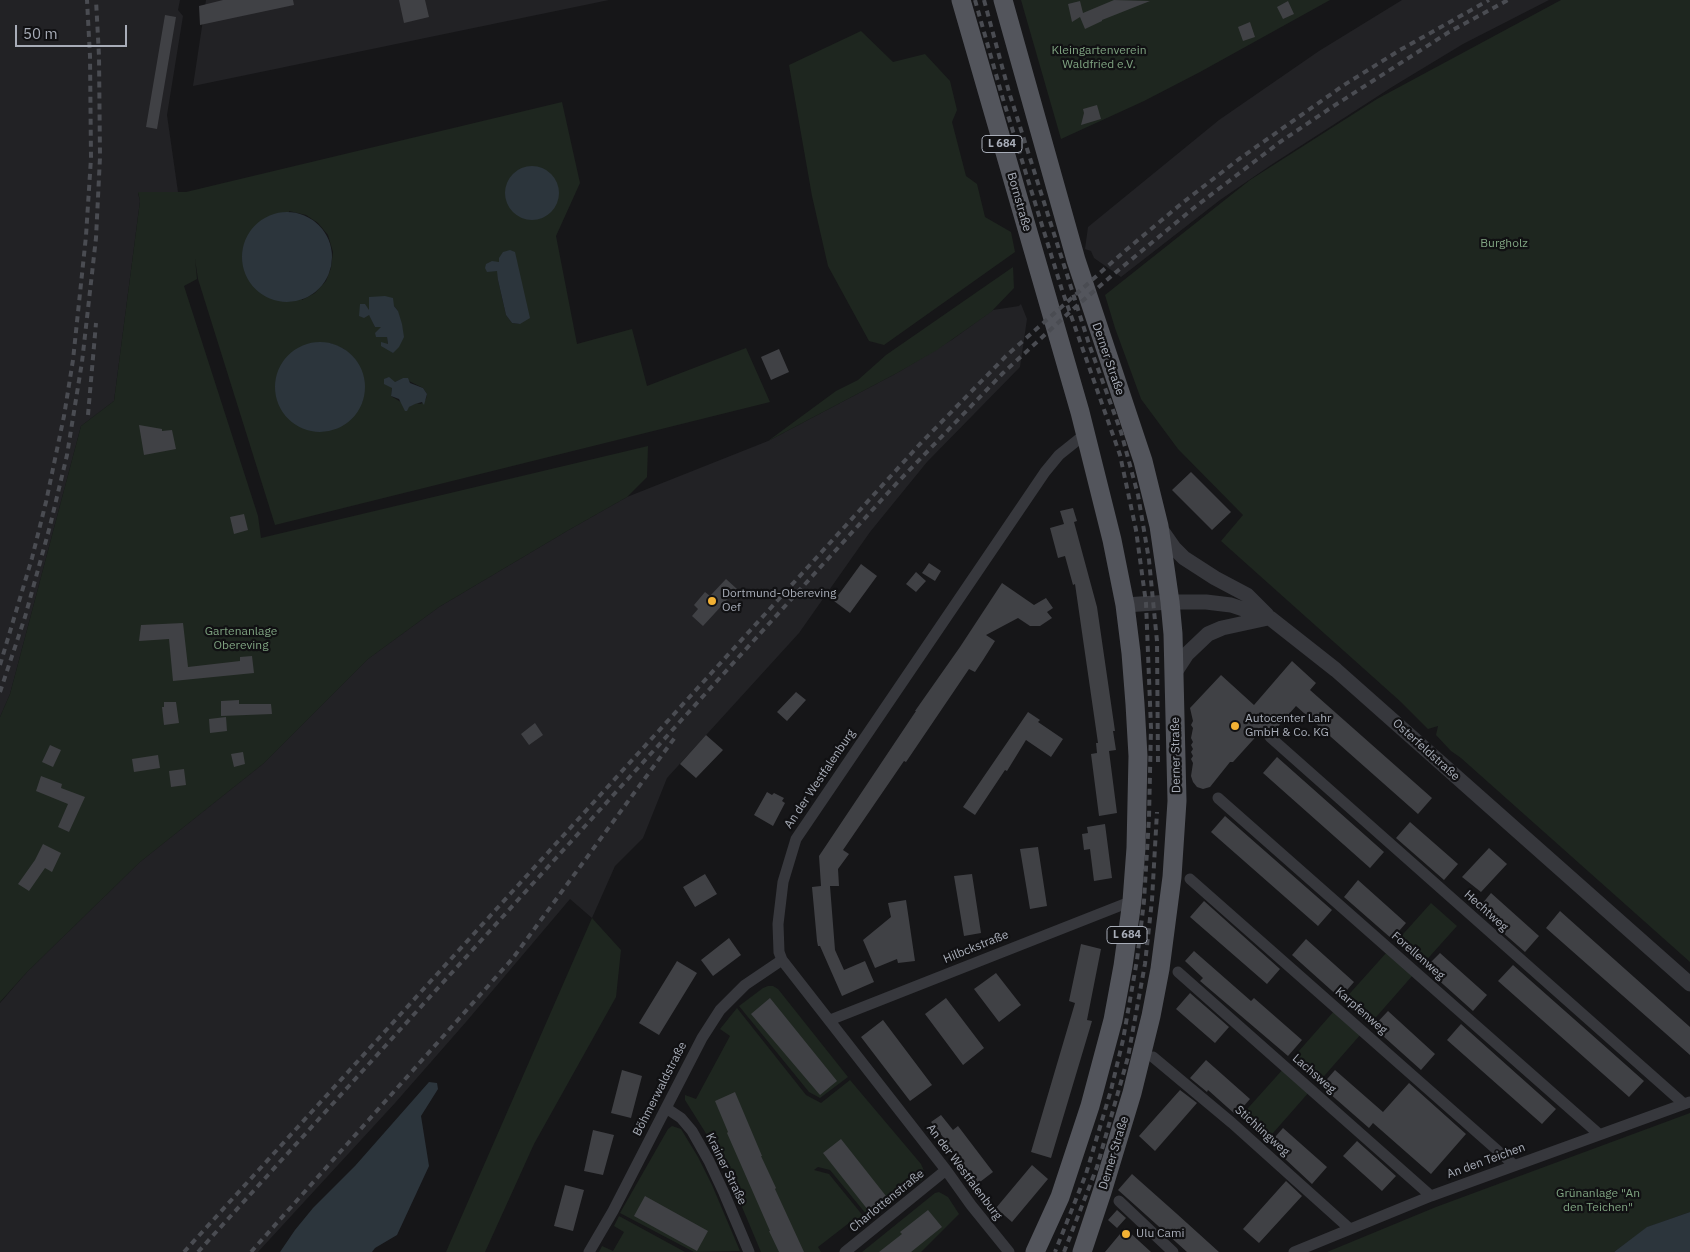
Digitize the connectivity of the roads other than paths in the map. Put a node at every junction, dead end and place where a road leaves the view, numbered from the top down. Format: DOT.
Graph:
graph roads {
  1 [pos="961,0"];
  2 [pos="1003,0"];
  3 [pos="1087,436"];
  4 [pos="1159,526"];
  5 [pos="1170,602"];
  6 [pos="1125,605"];
  7 [pos="1270,618"];
  8 [pos="1174,674"];
  9 [pos="1270,738"];
  10 [pos="1218,798"];
  11 [pos="1190,879"];
  12 [pos="1132,901"];
  13 [pos="782,960"];
  14 [pos="1178,972"];
  15 [pos="1690,984"];
  16 [pos="830,1020"];
  17 [pos="1153,1057"];
  18 [pos="1687,1103"];
  19 [pos="666,1108"];
  20 [pos="1599,1134"];
  21 [pos="1514,1165"];
  22 [pos="946,1170"];
  23 [pos="1431,1196"];
  24 [pos="1119,1201"];
  25 [pos="1350,1229"];
  26 [pos="589,1252"];
  27 [pos="749,1252"];
  28 [pos="845,1252"];
  29 [pos="1009,1252"];
  30 [pos="1035,1252"];
  31 [pos="1082,1252"];
  32 [pos="1173,1252"];
  33 [pos="1294,1252"];
  1 -- 3 [label="main road, Bornstraße / L 684"];
  2 -- 4 [label="main road, Derner Straße / L 684"];
  3 -- 6 [label="main road, L 684"];
  3 -- 13 [label="street, An der Westfalenburg"];
  4 -- 5 [label="main road, Derner Straße / L 684"];
  4 -- 7 [label="street"];
  5 -- 6 [label="street, Osterfeldstraße"];
  5 -- 7 [label="street, Osterfeldstraße"];
  5 -- 8 [label="main road, Derner Straße / L 684"];
  6 -- 12 [label="main road, L 684"];
  7 -- 8 [label="street"];
  7 -- 15 [label="street, Osterfeldstraße"];
  8 -- 31 [label="main road, Derner Straße / L 684"];
  9 -- 18 [label="street, Hechtweg"];
  10 -- 20 [label="street, Forellenweg"];
  11 -- 21 [label="street, Karpfenweg"];
  12 -- 16 [label="street, Hilbckstraße"];
  12 -- 30 [label="main road, L 684"];
  13 -- 16 [label="street, An der Westfalenburg"];
  13 -- 19 [label="street, Böhmerwaldstraße"];
  14 -- 23 [label="street, Lachsweg"];
  16 -- 22 [label="street, An der Westfalenburg"];
  17 -- 25 [label="street, Stichlingweg"];
  18 -- 20 [label="street, An den Teichen"];
  19 -- 26 [label="street, Böhmerwaldstraße"];
  19 -- 27 [label="street, Krainer Straße"];
  20 -- 21 [label="street, An den Teichen"];
  21 -- 23 [label="street, An den Teichen"];
  22 -- 28 [label="street, Charlottenstraße"];
  22 -- 29 [label="street, An der Westfalenburg"];
  23 -- 25 [label="street, An den Teichen"];
  24 -- 32 [label="street"];
  25 -- 33 [label="street, An den Teichen"];
}
